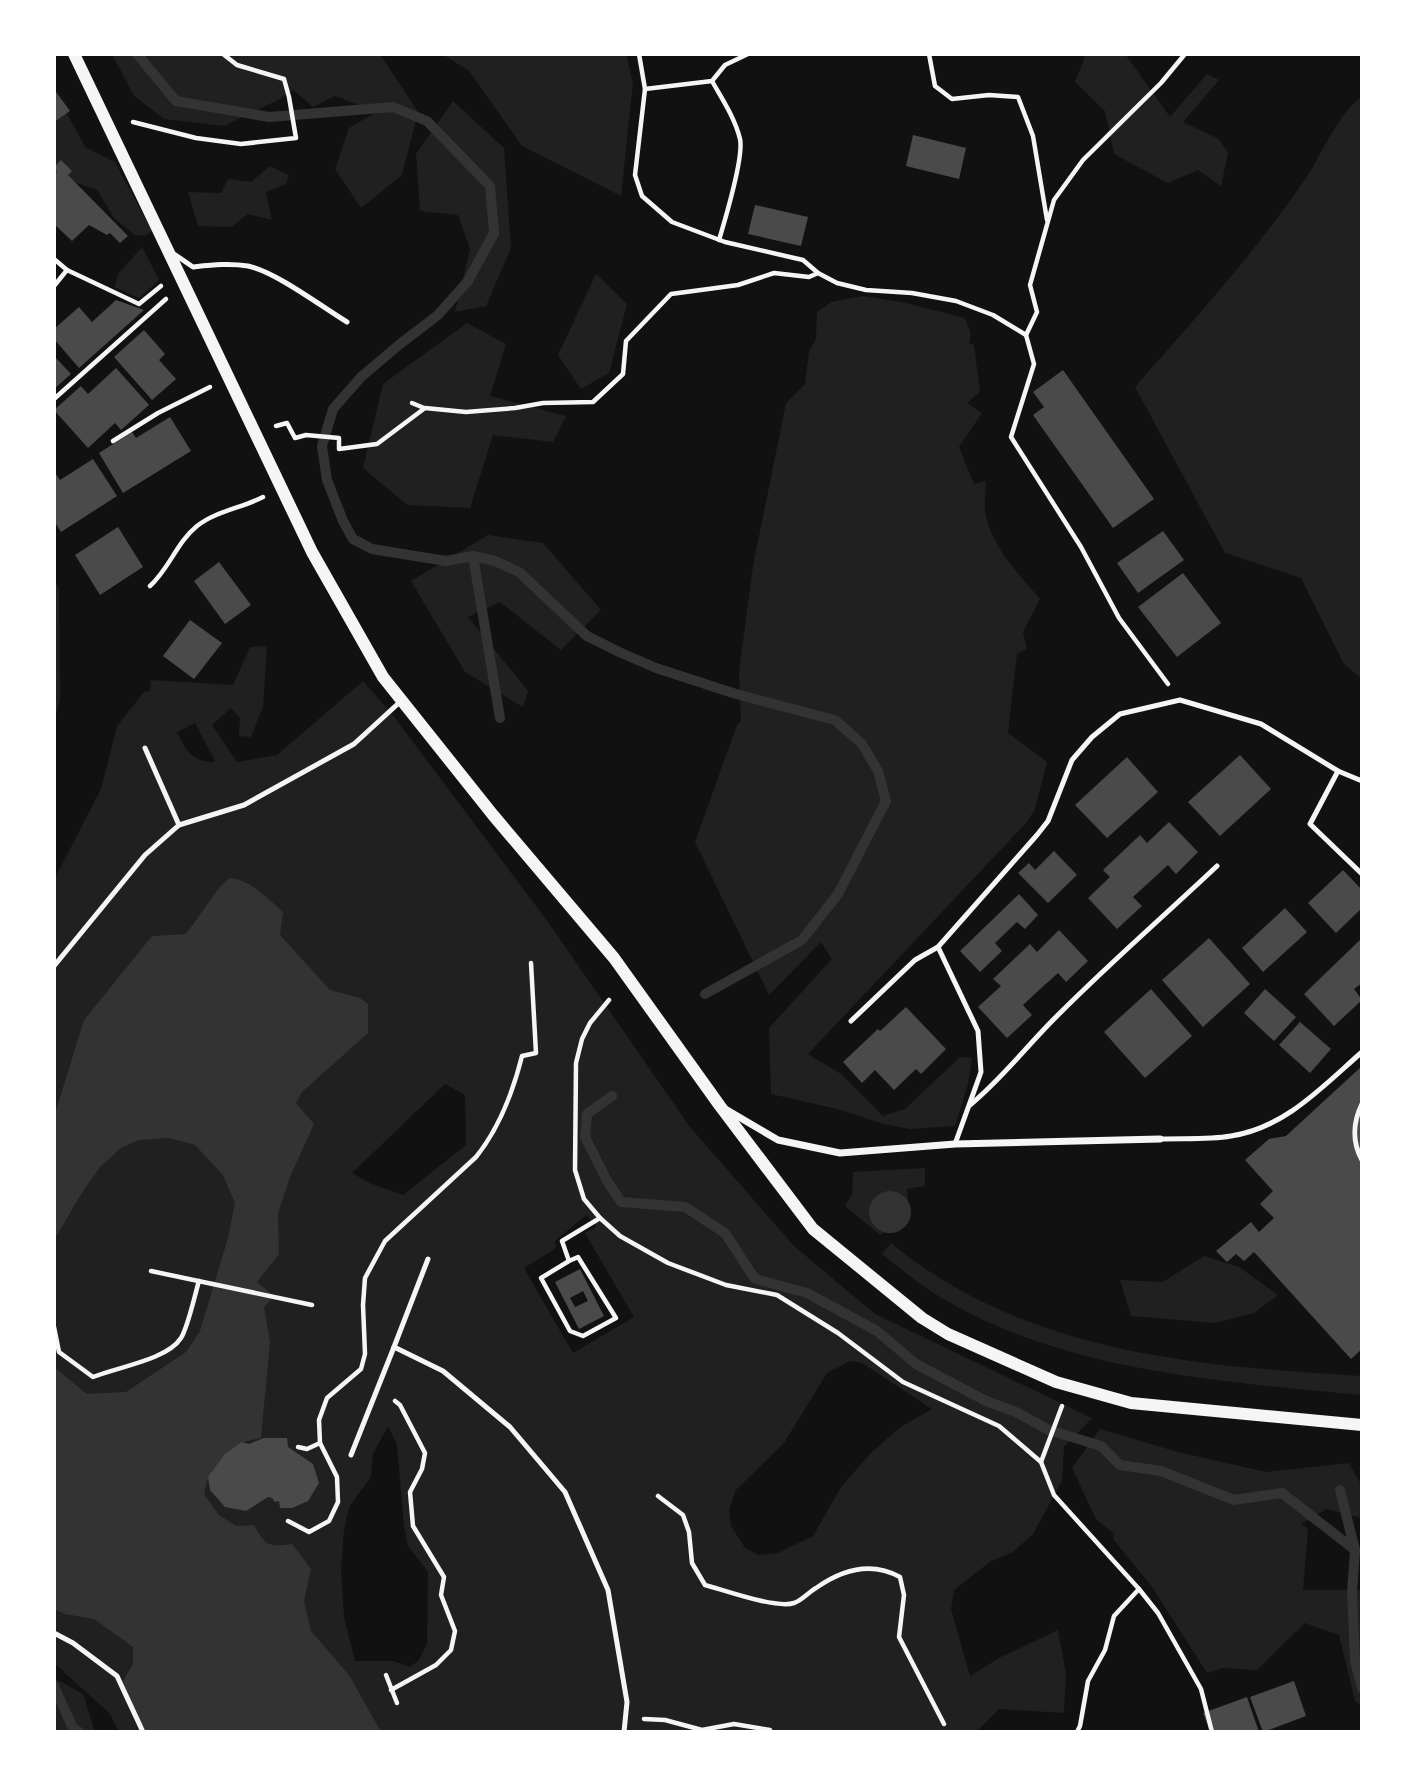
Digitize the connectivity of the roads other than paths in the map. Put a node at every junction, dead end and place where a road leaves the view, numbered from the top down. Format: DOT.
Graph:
graph roads {
  1 [pos="74,54"];
  2 [pos="169,250"];
  3 [pos="347,322"];
  4 [pos="401,701"];
  5 [pos="145,748"];
  6 [pos="1338,771"];
  7 [pos="1362,781"];
  8 [pos="179,825"];
  9 [pos="1217,866"];
  10 [pos="1362,874"];
  11 [pos="938,947"];
  12 [pos="54,966"];
  13 [pos="851,1021"];
  14 [pos="1362,1052"];
  15 [pos="1362,1104"];
  16 [pos="970,1105"];
  17 [pos="720,1106"];
  18 [pos="1160,1139"];
  19 [pos="955,1144"];
  20 [pos="1362,1160"];
  21 [pos="428,1259"];
  22 [pos="394,1347"];
  23 [pos="1362,1425"];
  24 [pos="351,1455"];
  25 [pos="54,1633"];
  26 [pos="143,1732"];
  27 [pos="624,1732"];
  1 -- 2 [label="street"];
  2 -- 3 [label="lane"];
  2 -- 4 [label="street"];
  4 -- 8 [label="lane"];
  4 -- 17 [label="street"];
  5 -- 8 [label="lane"];
  6 -- 7 [label="lane"];
  6 -- 10 [label="lane"];
  6 -- 11 [label="lane"];
  8 -- 12 [label="lane"];
  9 -- 16 [label="lane"];
  11 -- 13 [label="lane"];
  11 -- 16 [label="lane"];
  14 -- 18 [label="lane"];
  15 -- 20 [label="lane"];
  16 -- 19 [label="lane"];
  17 -- 19 [label="street"];
  17 -- 23 [label="street"];
  18 -- 19 [label="street"];
  21 -- 22 [label="lane"];
  22 -- 24 [label="lane"];
  22 -- 27 [label="lane"];
  25 -- 26 [label="lane"];
}
